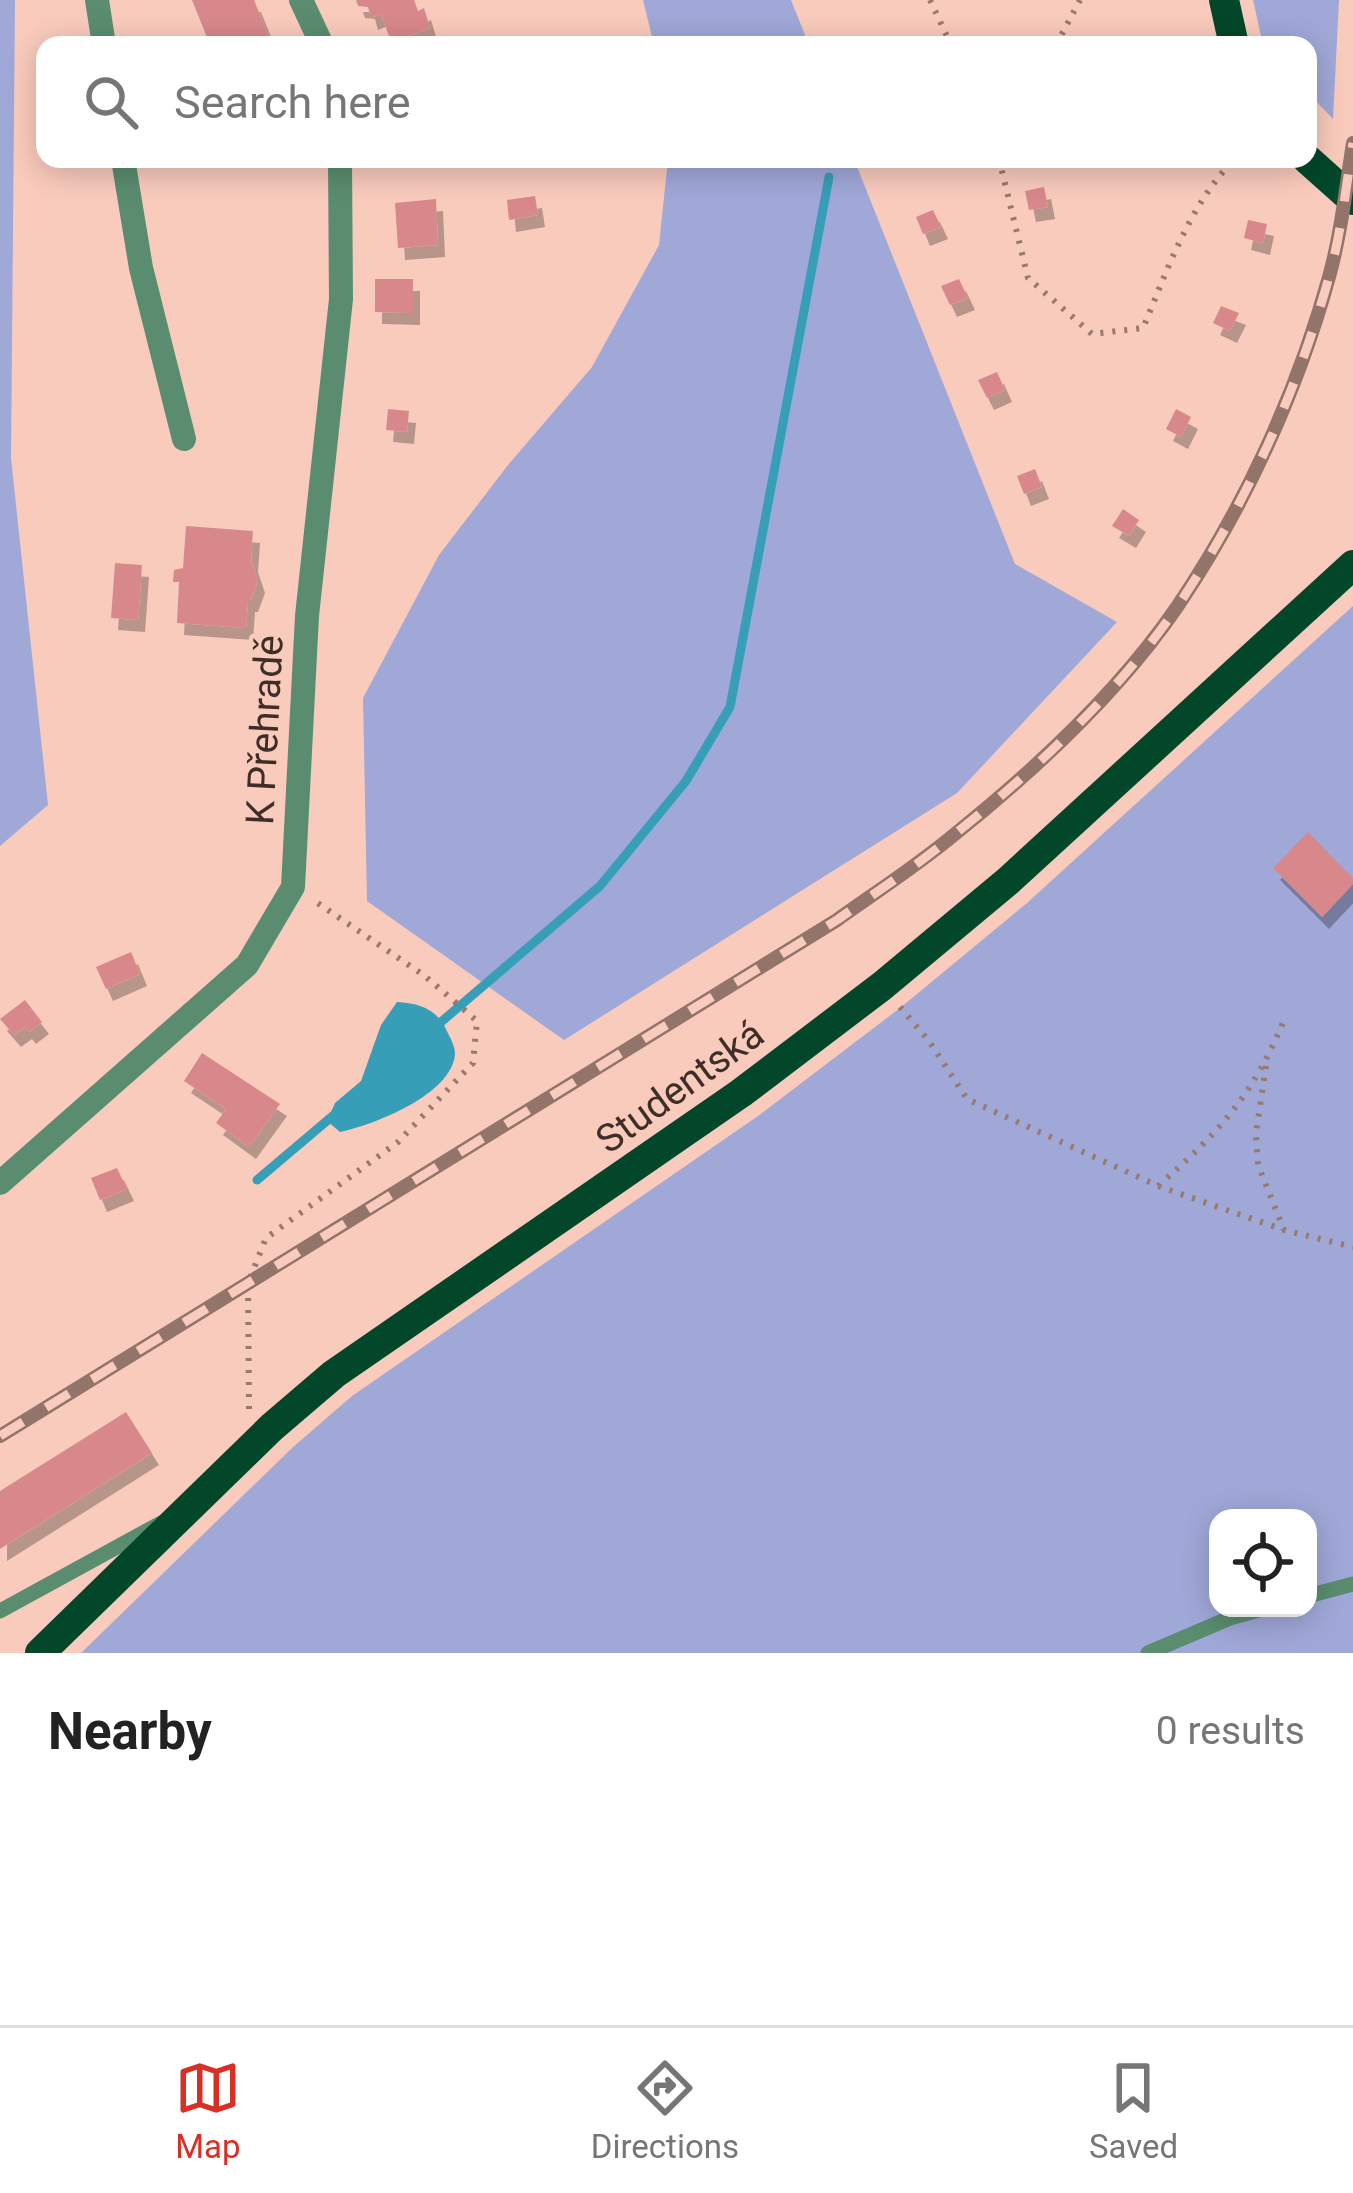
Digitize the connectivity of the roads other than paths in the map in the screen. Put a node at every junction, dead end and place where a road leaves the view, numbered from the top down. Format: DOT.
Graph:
graph roads {
  1 [pos="97,0"];
  2 [pos="301,0"];
  3 [pos="1224,0"];
  4 [pos="103,36"];
  5 [pos="318,36"];
  6 [pos="1232,36"];
  7 [pos="124,168"];
  8 [pos="340,168"];
  9 [pos="1317,168"];
  10 [pos="1353,200"];
  11 [pos="184,439"];
  12 [pos="1353,565"];
  13 [pos="0,1183"];
  14 [pos="190,1507"];
  15 [pos="1353,1584"];
  16 [pos="1317,1594"];
  17 [pos="0,1611"];
  18 [pos="1234,1617"];
  19 [pos="40,1653"];
  20 [pos="1148,1653"];
  1 -- 4 [label="street"];
  2 -- 5 [label="street"];
  3 -- 6 [label="main road"];
  7 -- 11 [label="street"];
  8 -- 13 [label="street, K Přehradě"];
  9 -- 10 [label="main road"];
  12 -- 14 [label="main road, Studentská"];
  14 -- 17 [label="lane"];
  14 -- 19 [label="main road, Studentská"];
  15 -- 16 [label="lane"];
  18 -- 20 [label="lane"];
}
